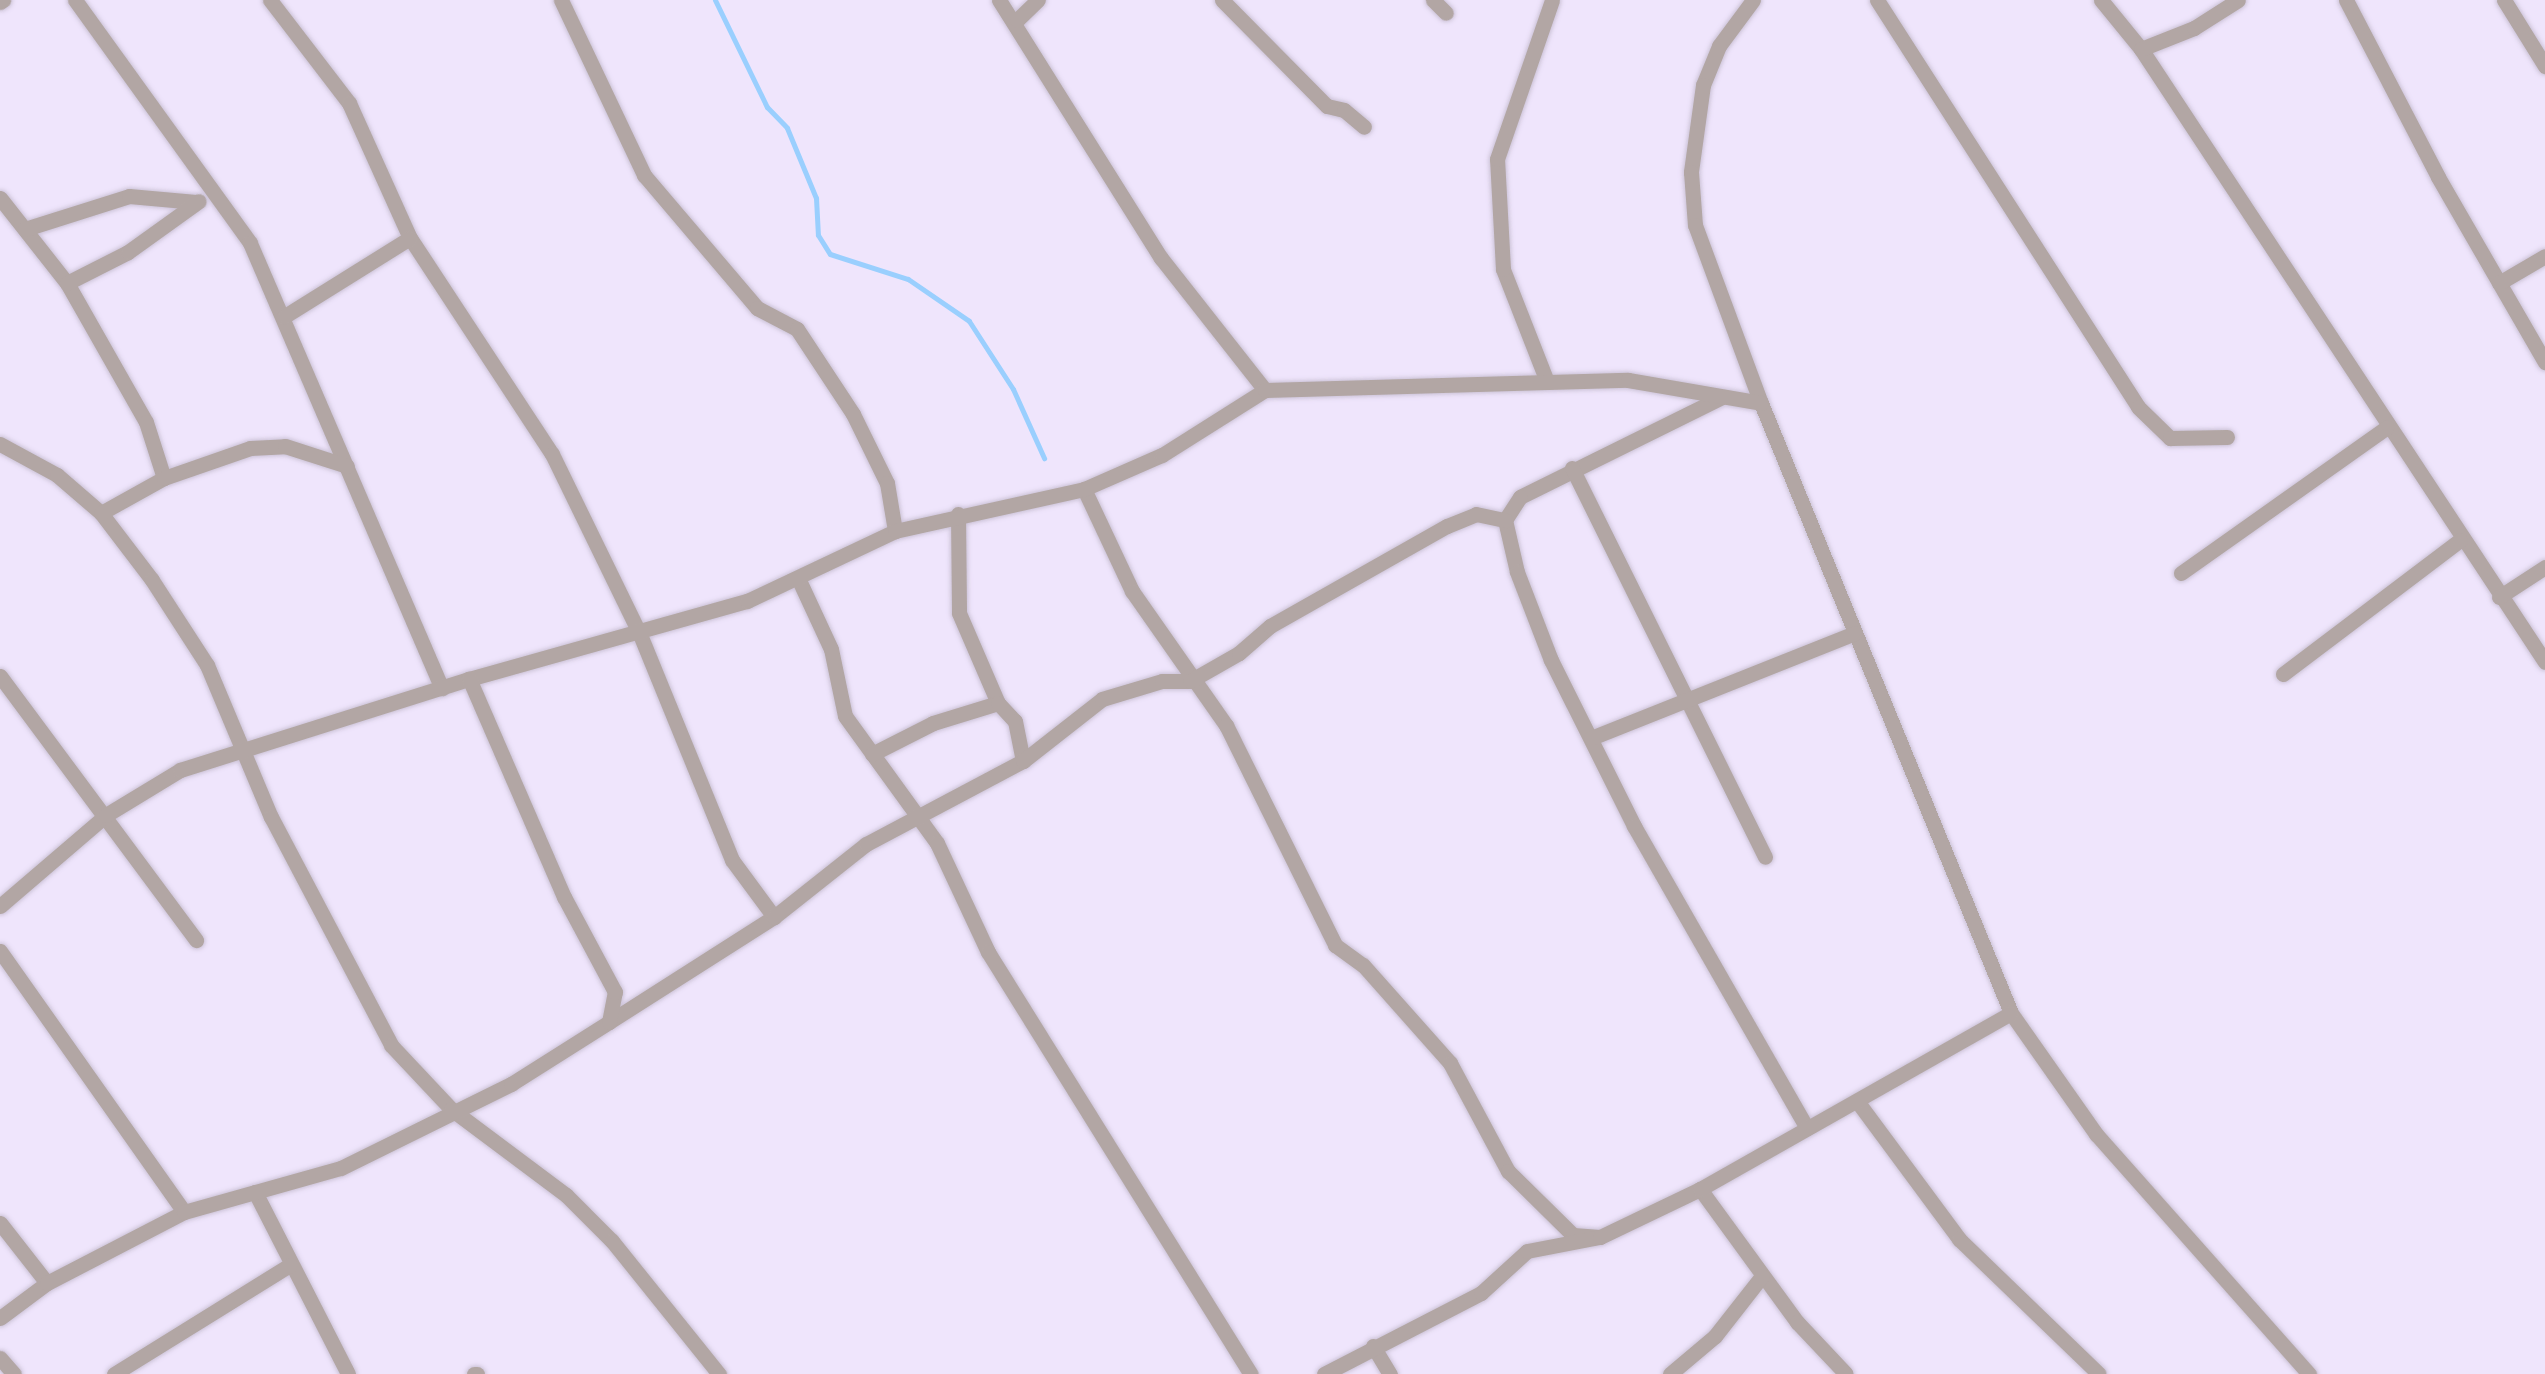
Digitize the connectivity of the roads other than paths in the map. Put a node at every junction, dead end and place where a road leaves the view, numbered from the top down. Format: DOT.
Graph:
graph roads {
  1 [pos="75,0"];
  2 [pos="270,0"];
  3 [pos="561,0"];
  4 [pos="1000,0"];
  5 [pos="1038,0"];
  6 [pos="1222,0"];
  7 [pos="1433,0"];
  8 [pos="1552,0"];
  9 [pos="1753,0"];
  10 [pos="1878,0"];
  11 [pos="2101,0"];
  12 [pos="2238,0"];
  13 [pos="2346,0"];
  14 [pos="2504,0"];
  15 [pos="1446,13"];
  16 [pos="1017,20"];
  17 [pos="2141,49"];
  18 [pos="2545,66"];
  19 [pos="1364,127"];
  20 [pos="217,193"];
  21 [pos="0,198"];
  22 [pos="196,202"];
  23 [pos="25,229"];
  24 [pos="410,238"];
  25 [pos="2545,256"];
  26 [pos="67,283"];
  27 [pos="2499,283"];
  28 [pos="285,316"];
  29 [pos="2545,362"];
  30 [pos="1546,379"];
  31 [pos="1265,390"];
  32 [pos="1722,397"];
  33 [pos="1761,403"];
  34 [pos="2387,427"];
  35 [pos="2227,438"];
  36 [pos="0,444"];
  37 [pos="347,466"];
  38 [pos="1572,468"];
  39 [pos="164,478"];
  40 [pos="1084,489"];
  41 [pos="101,513"];
  42 [pos="958,514"];
  43 [pos="1505,520"];
  44 [pos="895,531"];
  45 [pos="2460,540"];
  46 [pos="2545,567"];
  47 [pos="2181,573"];
  48 [pos="798,578"];
  49 [pos="2498,597"];
  50 [pos="640,632"];
  51 [pos="1855,633"];
  52 [pos="2542,653"];
  53 [pos="2282,674"];
  54 [pos="0,676"];
  55 [pos="469,678"];
  56 [pos="1190,680"];
  57 [pos="442,688"];
  58 [pos="1684,698"];
  59 [pos="998,703"];
  60 [pos="1590,738"];
  61 [pos="247,750"];
  62 [pos="872,754"];
  63 [pos="1023,760"];
  64 [pos="106,816"];
  65 [pos="918,817"];
  66 [pos="1764,858"];
  67 [pos="0,906"];
  68 [pos="774,917"];
  69 [pos="196,940"];
  70 [pos="0,952"];
  71 [pos="2011,1013"];
  72 [pos="610,1022"];
  73 [pos="1857,1101"];
  74 [pos="451,1109"];
  75 [pos="1808,1128"];
  76 [pos="1700,1189"];
  77 [pos="254,1192"];
  78 [pos="184,1212"];
  79 [pos="0,1223"];
  80 [pos="1600,1238"];
  81 [pos="290,1265"];
  82 [pos="1762,1276"];
  83 [pos="46,1282"];
  84 [pos="0,1318"];
  85 [pos="1373,1346"];
  86 [pos="0,1358"];
  87 [pos="140,1367"];
  88 [pos="14,1374"];
  89 [pos="114,1374"];
  90 [pos="348,1374"];
  91 [pos="718,1374"];
  92 [pos="1251,1374"];
  93 [pos="1324,1374"];
  94 [pos="1390,1374"];
  95 [pos="1670,1374"];
  96 [pos="1846,1374"];
  97 [pos="2099,1374"];
  98 [pos="2309,1374"];
  1 -- 20 [label="street"];
  2 -- 24 [label="street"];
  3 -- 44 [label="street"];
  4 -- 16 [label="street"];
  5 -- 16 [label="street"];
  6 -- 19 [label="street"];
  7 -- 15 [label="street"];
  8 -- 30 [label="street"];
  9 -- 33 [label="street"];
  10 -- 35 [label="street"];
  11 -- 17 [label="street"];
  12 -- 17 [label="street"];
  13 -- 27 [label="street"];
  14 -- 18 [label="street"];
  16 -- 31 [label="street"];
  17 -- 34 [label="street"];
  20 -- 22 [label="street"];
  20 -- 28 [label="street"];
  21 -- 23 [label="street"];
  22 -- 23 [label="street"];
  22 -- 26 [label="street"];
  23 -- 26 [label="street"];
  24 -- 28 [label="street"];
  24 -- 50 [label="street"];
  25 -- 27 [label="street"];
  26 -- 39 [label="street"];
  27 -- 29 [label="street"];
  28 -- 37 [label="street"];
  30 -- 31 [label="street"];
  30 -- 32 [label="street"];
  31 -- 40 [label="street"];
  32 -- 33 [label="street"];
  32 -- 38 [label="street"];
  33 -- 51 [label="street"];
  34 -- 45 [label="street"];
  34 -- 47 [label="street"];
  36 -- 41 [label="street"];
  37 -- 39 [label="street"];
  37 -- 57 [label="street"];
  38 -- 43 [label="street"];
  38 -- 58 [label="street"];
  39 -- 41 [label="street"];
  40 -- 42 [label="street"];
  40 -- 56 [label="street"];
  41 -- 61 [label="street"];
  42 -- 44 [label="street"];
  42 -- 59 [label="street"];
  43 -- 56 [label="street"];
  43 -- 60 [label="street"];
  44 -- 48 [label="street"];
  45 -- 49 [label="street"];
  45 -- 53 [label="street"];
  46 -- 49 [label="street"];
  48 -- 50 [label="street"];
  48 -- 62 [label="street"];
  49 -- 52 [label="street"];
  50 -- 55 [label="street"];
  50 -- 68 [label="street"];
  51 -- 58 [label="street"];
  51 -- 71 [label="street"];
  54 -- 64 [label="street"];
  55 -- 57 [label="street"];
  55 -- 72 [label="street"];
  56 -- 63 [label="street"];
  56 -- 80 [label="street"];
  57 -- 61 [label="street"];
  58 -- 60 [label="street"];
  58 -- 66 [label="street"];
  59 -- 62 [label="street"];
  59 -- 63 [label="street"];
  60 -- 75 [label="street"];
  61 -- 64 [label="street"];
  61 -- 74 [label="street"];
  62 -- 65 [label="street"];
  63 -- 65 [label="street"];
  64 -- 67 [label="street"];
  64 -- 69 [label="street"];
  65 -- 68 [label="street"];
  65 -- 92 [label="street"];
  68 -- 72 [label="street"];
  70 -- 78 [label="street"];
  71 -- 73 [label="street"];
  71 -- 98 [label="street"];
  72 -- 74 [label="street"];
  73 -- 75 [label="street"];
  73 -- 97 [label="street"];
  74 -- 77 [label="street"];
  74 -- 91 [label="street"];
  75 -- 76 [label="street"];
  76 -- 80 [label="street"];
  76 -- 82 [label="street"];
  77 -- 78 [label="street"];
  77 -- 81 [label="street"];
  78 -- 83 [label="street"];
  79 -- 83 [label="street"];
  80 -- 85 [label="street"];
  81 -- 87 [label="street"];
  81 -- 90 [label="street"];
  82 -- 95 [label="street"];
  82 -- 96 [label="street"];
  83 -- 84 [label="street"];
  85 -- 93 [label="street"];
  85 -- 94 [label="street"];
  86 -- 88 [label="street"];
  87 -- 89 [label="street"];
}
